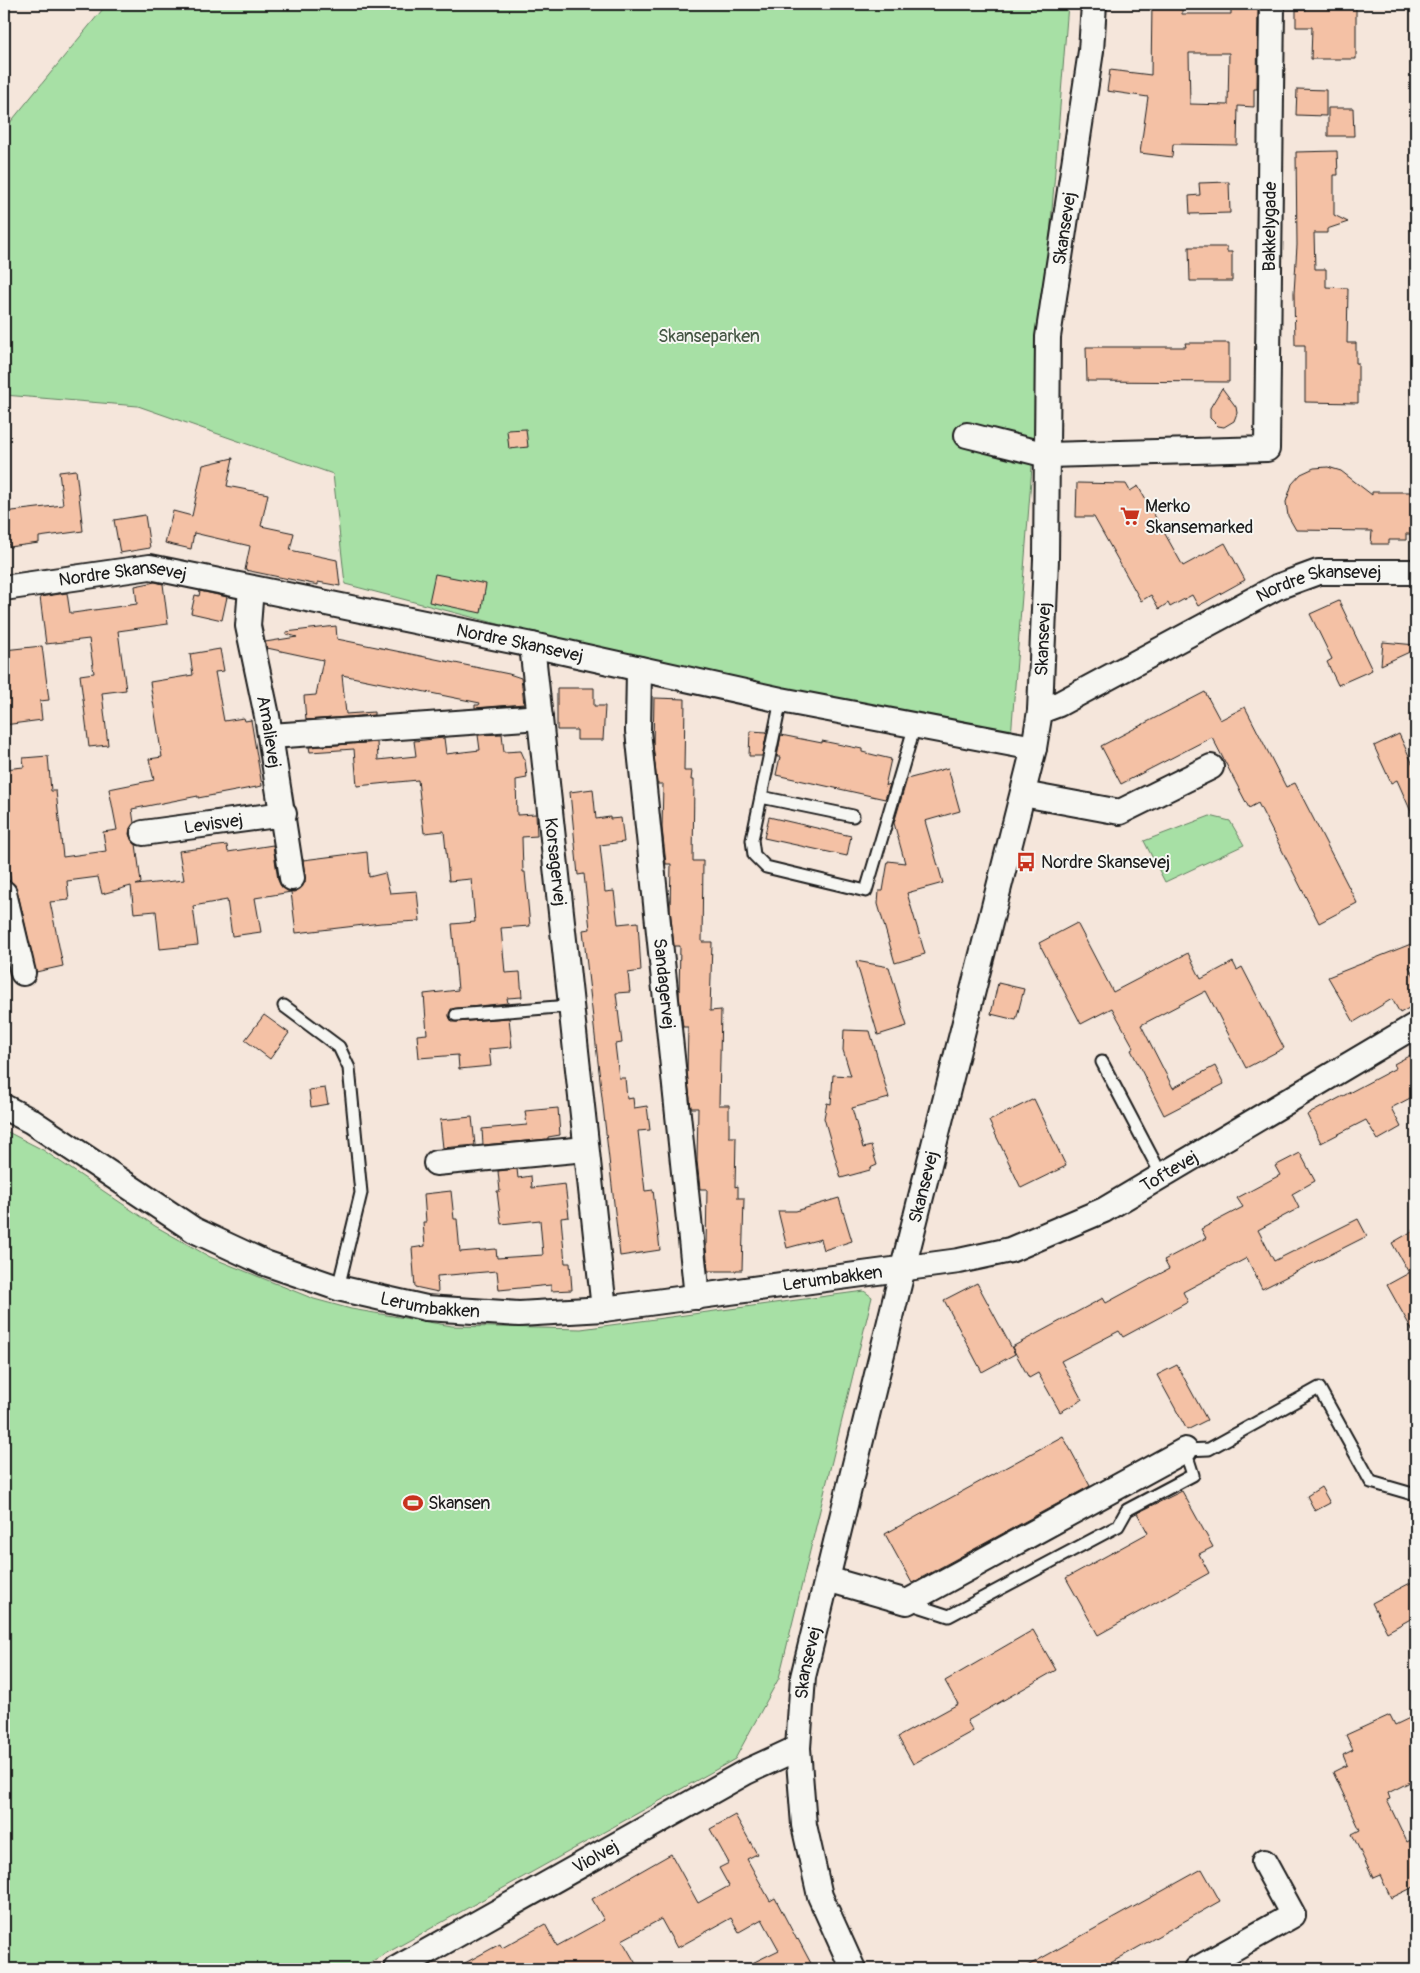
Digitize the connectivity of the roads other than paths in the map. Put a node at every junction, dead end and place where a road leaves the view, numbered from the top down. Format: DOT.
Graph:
graph roads {
  1 [pos="1094,4"];
  2 [pos="1272,4"];
  3 [pos="967,435"];
  4 [pos="1047,455"];
  5 [pos="1416,572"];
  6 [pos="4,588"];
  7 [pos="251,588"];
  8 [pos="532,645"];
  9 [pos="639,669"];
  10 [pos="781,700"];
  11 [pos="1040,711"];
  12 [pos="540,717"];
  13 [pos="915,725"];
  14 [pos="271,736"];
  15 [pos="1034,748"];
  16 [pos="1211,767"];
  17 [pos="1023,794"];
  18 [pos="761,798"];
  19 [pos="284,814"];
  20 [pos="853,816"];
  21 [pos="143,833"];
  22 [pos="292,878"];
  23 [pos="4,893"];
  24 [pos="24,973"];
  25 [pos="284,1006"];
  26 [pos="570,1006"];
  27 [pos="456,1015"];
  28 [pos="1416,1025"];
  29 [pos="1102,1062"];
  30 [pos="4,1107"];
  31 [pos="586,1149"];
  32 [pos="436,1164"];
  33 [pos="1162,1176"];
  34 [pos="903,1268"];
  35 [pos="338,1288"];
  36 [pos="697,1297"];
  37 [pos="604,1309"];
  38 [pos="1185,1450"];
  39 [pos="1416,1495"];
  40 [pos="827,1580"];
  41 [pos="907,1602"];
  42 [pos="798,1748"];
  43 [pos="1264,1862"];
  44 [pos="396,1969"];
  45 [pos="853,1969"];
  46 [pos="1197,1969"];
  1 -- 4 [label="street, Skansevej"];
  2 -- 4 [label="street, Bakkelygade"];
  3 -- 4 [label="street"];
  4 -- 11 [label="street, Skansevej"];
  5 -- 11 [label="street, Nordre Skansevej"];
  6 -- 7 [label="street, Nordre Skansevej"];
  7 -- 8 [label="street, Nordre Skansevej"];
  7 -- 14 [label="street, Amalievej"];
  8 -- 9 [label="street, Nordre Skansevej"];
  8 -- 12 [label="street, Korsagervej"];
  9 -- 10 [label="street, Nordre Skansevej"];
  9 -- 36 [label="street, Sandagervej"];
  10 -- 13 [label="street, Nordre Skansevej"];
  10 -- 18 [label="lane"];
  11 -- 15 [label="street, Skansevej"];
  12 -- 14 [label="street"];
  12 -- 26 [label="street, Korsagervej"];
  13 -- 15 [label="street, Nordre Skansevej"];
  13 -- 18 [label="lane"];
  14 -- 19 [label="street, Amalievej"];
  15 -- 17 [label="street, Skansevej"];
  16 -- 17 [label="street"];
  17 -- 34 [label="street, Skansevej"];
  18 -- 20 [label="lane"];
  19 -- 21 [label="street, Levisvej"];
  19 -- 22 [label="street, Amalievej"];
  23 -- 24 [label="street"];
  25 -- 35 [label="lane"];
  26 -- 27 [label="lane"];
  26 -- 31 [label="street, Korsagervej"];
  28 -- 33 [label="street, Toftevej"];
  29 -- 33 [label="lane"];
  30 -- 35 [label="street, Lerumbakken"];
  31 -- 32 [label="street"];
  31 -- 37 [label="street, Korsagervej"];
  33 -- 34 [label="street, Toftevej"];
  34 -- 36 [label="street, Lerumbakken"];
  34 -- 40 [label="street, Skansevej"];
  35 -- 37 [label="street, Lerumbakken"];
  36 -- 37 [label="street, Lerumbakken"];
  38 -- 39 [label="lane"];
  38 -- 41 [label="street"];
  38 -- 41 [label="lane"];
  40 -- 41 [label="street"];
  40 -- 42 [label="street, Skansevej"];
  42 -- 44 [label="street, Violvej"];
  42 -- 45 [label="street, Skansevej"];
  43 -- 46 [label="street"];
}
